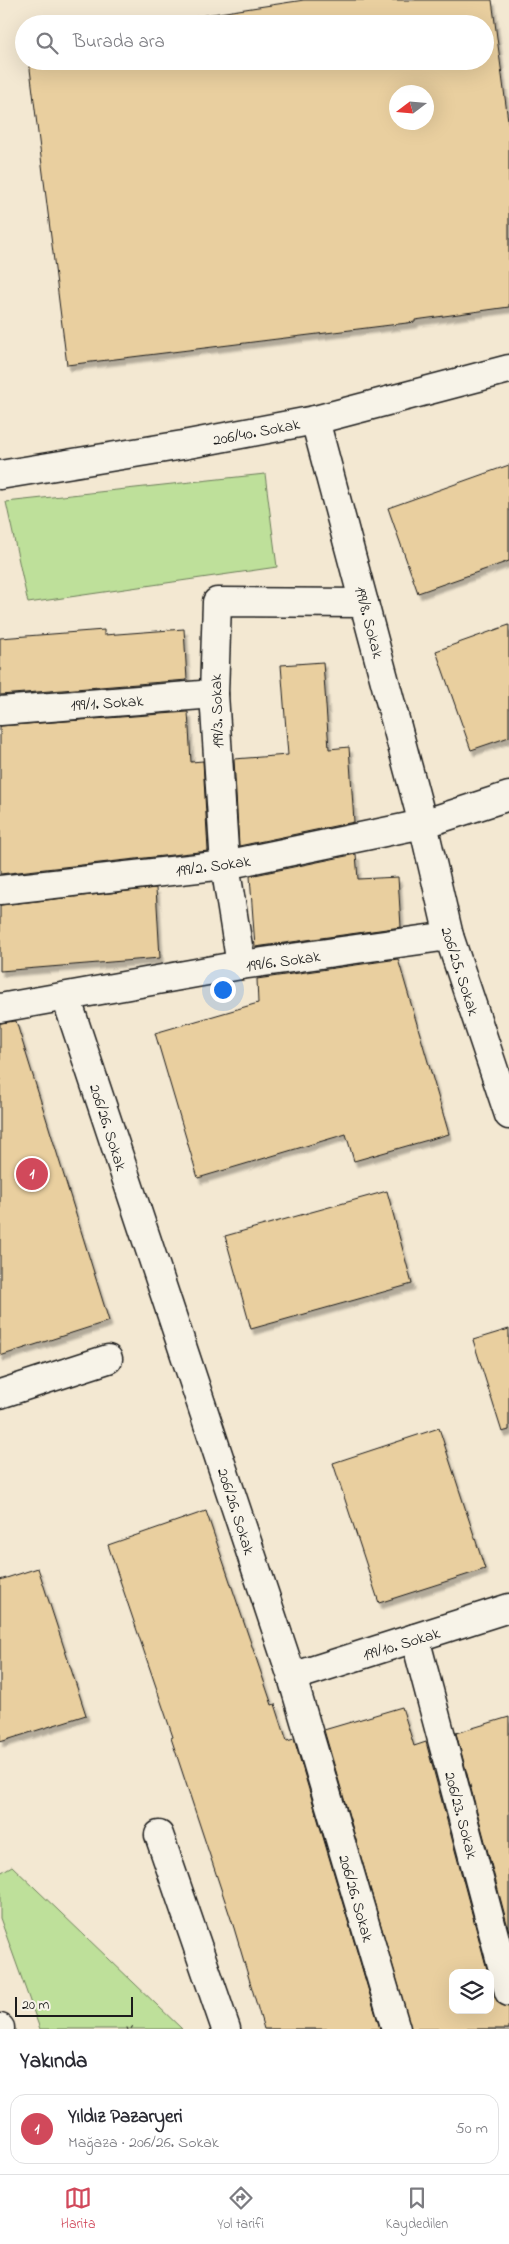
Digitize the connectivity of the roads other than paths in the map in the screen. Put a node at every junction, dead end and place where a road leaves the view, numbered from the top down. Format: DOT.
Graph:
graph roads {
  1 [pos="509,369"];
  2 [pos="316,420"];
  3 [pos="0,475"];
  4 [pos="364,603"];
  5 [pos="214,694"];
  6 [pos="0,710"];
  7 [pos="509,796"];
  8 [pos="423,824"];
  9 [pos="226,865"];
  10 [pos="0,890"];
  11 [pos="449,936"];
  12 [pos="241,966"];
  13 [pos="66,997"];
  14 [pos="0,1008"];
  15 [pos="509,1115"];
  16 [pos="108,1359"];
  17 [pos="0,1394"];
  18 [pos="509,1608"];
  19 [pos="415,1638"];
  20 [pos="292,1676"];
  21 [pos="159,1835"];
  22 [pos="509,1992"];
  23 [pos="226,2029"];
  24 [pos="396,2029"];
  1 -- 2 [label="street, 206/40. Sokak"];
  2 -- 3 [label="street, 206/40. Sokak"];
  2 -- 4 [label="street, 199/8. Sokak"];
  4 -- 5 [label="street, 199/3. Sokak"];
  4 -- 8 [label="street, 199/8. Sokak"];
  5 -- 6 [label="street, 199/1. Sokak"];
  5 -- 9 [label="street, 199/3. Sokak"];
  7 -- 8 [label="street, 199/2. Sokak"];
  8 -- 9 [label="street, 199/2. Sokak"];
  8 -- 11 [label="street, 206/25. Sokak"];
  9 -- 10 [label="street, 199/2. Sokak"];
  9 -- 12 [label="street, 199/3. Sokak"];
  11 -- 12 [label="street, 199/6. Sokak"];
  11 -- 15 [label="street, 206/25. Sokak"];
  12 -- 13 [label="street, 199/6. Sokak"];
  13 -- 14 [label="street, 199/6. Sokak"];
  13 -- 20 [label="street, 206/26. Sokak"];
  16 -- 17 [label="street"];
  18 -- 19 [label="street, 199/10. Sokak"];
  19 -- 20 [label="street, 199/10. Sokak"];
  19 -- 22 [label="street, 206/23. Sokak"];
  20 -- 24 [label="street, 206/26. Sokak"];
  21 -- 23 [label="street"];
}
